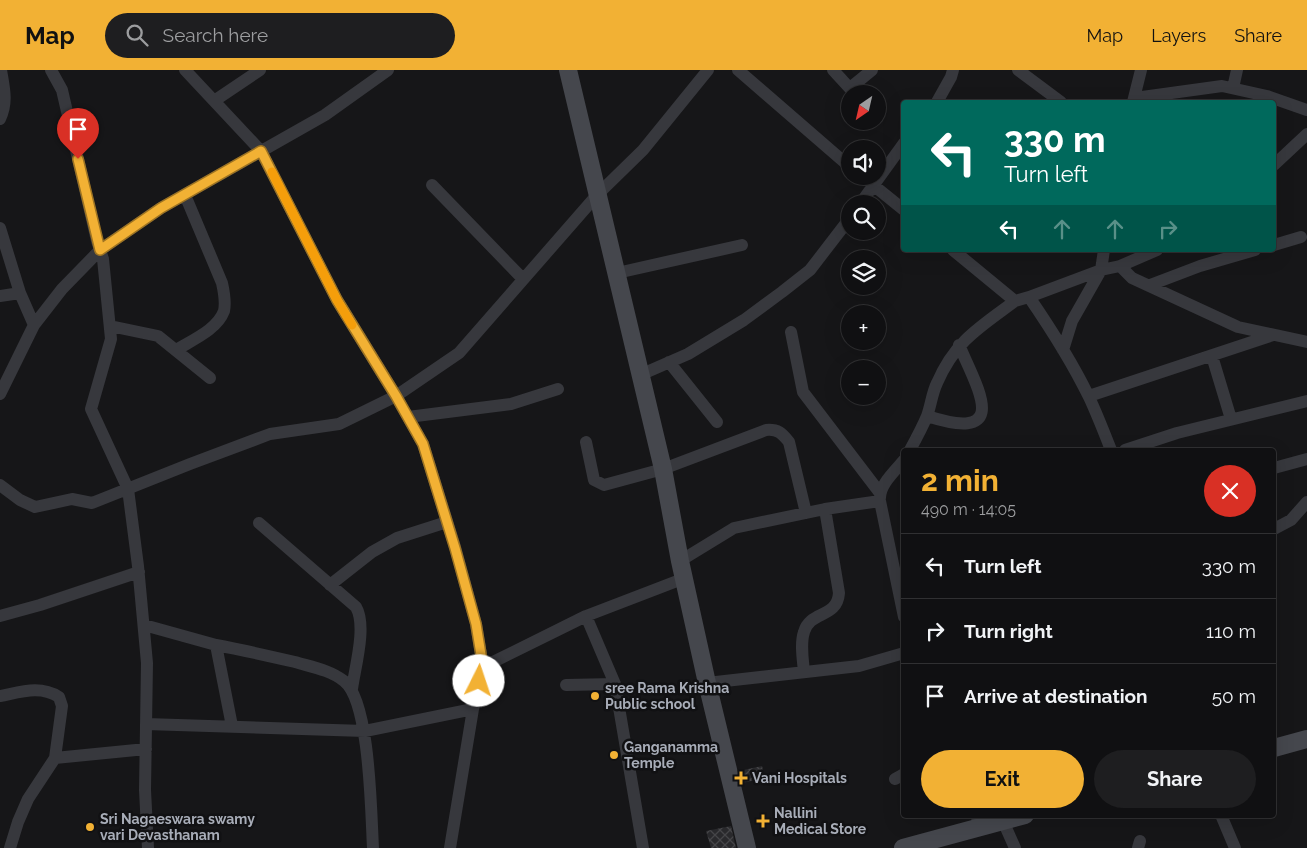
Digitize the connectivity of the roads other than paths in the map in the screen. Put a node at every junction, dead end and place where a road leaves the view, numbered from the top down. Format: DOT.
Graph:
graph roads {
  1 [pos="1,70"];
  2 [pos="51,70"];
  3 [pos="185,70"];
  4 [pos="260,70"];
  5 [pos="388,70"];
  6 [pos="568,70"];
  7 [pos="708,70"];
  8 [pos="738,70"];
  9 [pos="834,70"];
  10 [pos="872,70"];
  11 [pos="953,70"];
  12 [pos="1018,70"];
  13 [pos="1141,70"];
  14 [pos="1237,70"];
  15 [pos="847,85"];
  16 [pos="858,85"];
  17 [pos="1233,88"];
  18 [pos="938,100"];
  19 [pos="1058,100"];
  20 [pos="1134,100"];
  21 [pos="214,101"];
  22 [pos="1307,110"];
  23 [pos="0,120"];
  24 [pos="1307,134"];
  25 [pos="901,147"];
  26 [pos="261,151"];
  27 [pos="841,159"];
  28 [pos="1276,163"];
  29 [pos="886,168"];
  30 [pos="432,185"];
  31 [pos="874,185"];
  32 [pos="185,195"];
  33 [pos="597,195"];
  34 [pos="867,195"];
  35 [pos="901,208"];
  36 [pos="0,228"];
  37 [pos="841,230"];
  38 [pos="1300,237"];
  39 [pos="1276,244"];
  40 [pos="742,245"];
  41 [pos="100,250"];
  42 [pos="955,252"];
  43 [pos="1104,252"];
  44 [pos="1152,252"];
  45 [pos="1248,252"];
  46 [pos="1120,266"];
  47 [pos="1101,270"];
  48 [pos="617,272"];
  49 [pos="523,279"];
  50 [pos="1150,285"];
  51 [pos="20,293"];
  52 [pos="0,296"];
  53 [pos="1029,298"];
  54 [pos="1015,301"];
  55 [pos="34,325"];
  56 [pos="110,326"];
  57 [pos="791,332"];
  58 [pos="1273,336"];
  59 [pos="1307,342"];
  60 [pos="959,345"];
  61 [pos="176,350"];
  62 [pos="1063,350"];
  63 [pos="1212,356"];
  64 [pos="668,362"];
  65 [pos="640,375"];
  66 [pos="210,378"];
  67 [pos="558,389"];
  68 [pos="0,394"];
  69 [pos="396,396"];
  70 [pos="1088,396"];
  71 [pos="1307,401"];
  72 [pos="926,416"];
  73 [pos="408,417"];
  74 [pos="1231,419"];
  75 [pos="717,422"];
  76 [pos="586,442"];
  77 [pos="911,448"];
  78 [pos="1110,448"];
  79 [pos="1131,448"];
  80 [pos="1307,459"];
  81 [pos="901,464"];
  82 [pos="1276,467"];
  83 [pos="664,469"];
  84 [pos="0,485"];
  85 [pos="128,489"];
  86 [pos="880,497"];
  87 [pos="825,509"];
  88 [pos="1305,509"];
  89 [pos="806,513"];
  90 [pos="447,522"];
  91 [pos="259,524"];
  92 [pos="1276,528"];
  93 [pos="683,570"];
  94 [pos="139,572"];
  95 [pos="330,585"];
  96 [pos="901,602"];
  97 [pos="0,616"];
  98 [pos="586,616"];
  99 [pos="144,625"];
  100 [pos="216,645"];
  101 [pos="901,654"];
  102 [pos="483,667"];
  103 [pos="804,672"];
  104 [pos="707,683"];
  105 [pos="615,684"];
  106 [pos="566,685"];
  107 [pos="352,689"];
  108 [pos="0,696"];
  109 [pos="473,709"];
  110 [pos="146,724"];
  111 [pos="232,726"];
  112 [pos="365,731"];
  113 [pos="1307,739"];
  114 [pos="1276,747"];
  115 [pos="146,749"];
  116 [pos="55,758"];
  117 [pos="1014,818"];
  118 [pos="1222,818"];
  119 [pos="977,821"];
  120 [pos="1003,821"];
  121 [pos="944,843"];
  122 [pos="10,848"];
  123 [pos="148,848"];
  124 [pos="373,848"];
  125 [pos="450,848"];
  126 [pos="643,848"];
  127 [pos="747,848"];
  128 [pos="903,848"];
  129 [pos="1015,848"];
  130 [pos="1234,848"];
  1 -- 23 [label="street"];
  2 -- 41 [label="street"];
  3 -- 21 [label="street"];
  4 -- 21 [label="street"];
  5 -- 26 [label="street"];
  6 -- 33 [label="street"];
  7 -- 33 [label="street"];
  8 -- 27 [label="street"];
  9 -- 15 [label="street"];
  10 -- 16 [label="street"];
  11 -- 18 [label="street"];
  12 -- 19 [label="street"];
  13 -- 20 [label="street"];
  14 -- 17 [label="street"];
  17 -- 20 [label="street"];
  17 -- 22 [label="street"];
  21 -- 26 [label="street"];
  24 -- 28 [label="street"];
  25 -- 29 [label="street"];
  26 -- 32 [label="street"];
  26 -- 69 [label="street"];
  30 -- 49 [label="street"];
  31 -- 34 [label="street"];
  31 -- 35 [label="street"];
  32 -- 41 [label="street"];
  32 -- 61 [label="street"];
  33 -- 48 [label="street"];
  33 -- 49 [label="street"];
  36 -- 51 [label="street"];
  37 -- 64 [label="street"];
  38 -- 39 [label="street"];
  40 -- 48 [label="street"];
  41 -- 55 [label="street"];
  41 -- 56 [label="street"];
  42 -- 54 [label="street"];
  43 -- 47 [label="street"];
  44 -- 46 [label="street"];
  45 -- 50 [label="street"];
  46 -- 47 [label="street"];
  46 -- 50 [label="street"];
  47 -- 53 [label="street"];
  47 -- 62 [label="street"];
  48 -- 65 [label="street"];
  49 -- 69 [label="street"];
  50 -- 58 [label="street"];
  51 -- 52 [label="street"];
  51 -- 55 [label="street"];
  53 -- 54 [label="street"];
  53 -- 62 [label="street"];
  54 -- 60 [label="street"];
  55 -- 68 [label="street"];
  56 -- 61 [label="street"];
  56 -- 85 [label="street"];
  57 -- 86 [label="street"];
  58 -- 59 [label="street"];
  58 -- 63 [label="street"];
  60 -- 72 [label="street"];
  60 -- 72 [label="street"];
  61 -- 66 [label="street"];
  62 -- 70 [label="street"];
  63 -- 70 [label="street"];
  63 -- 74 [label="street"];
  64 -- 65 [label="street"];
  64 -- 75 [label="street"];
  65 -- 83 [label="street"];
  67 -- 73 [label="street"];
  69 -- 73 [label="street"];
  69 -- 85 [label="street"];
  70 -- 78 [label="street"];
  71 -- 74 [label="street"];
  72 -- 77 [label="street"];
  73 -- 90 [label="street"];
  74 -- 79 [label="street"];
  76 -- 83 [label="street"];
  80 -- 82 [label="street"];
  81 -- 86 [label="street"];
  83 -- 89 [label="street"];
  83 -- 93 [label="street"];
  84 -- 85 [label="street"];
  85 -- 94 [label="street"];
  86 -- 87 [label="street"];
  86 -- 96 [label="street"];
  87 -- 89 [label="street"];
  87 -- 103 [label="street"];
  88 -- 92 [label="street"];
  89 -- 93 [label="street"];
  90 -- 95 [label="street"];
  90 -- 102 [label="street"];
  91 -- 95 [label="street"];
  93 -- 98 [label="street"];
  93 -- 104 [label="street"];
  94 -- 97 [label="street"];
  94 -- 99 [label="street"];
  95 -- 107 [label="street"];
  98 -- 102 [label="street"];
  98 -- 105 [label="street"];
  99 -- 100 [label="street"];
  99 -- 110 [label="street"];
  100 -- 107 [label="street"];
  100 -- 111 [label="street"];
  101 -- 103 [label="street"];
  102 -- 109 [label="street"];
  103 -- 104 [label="street"];
  104 -- 127 [label="street"];
  105 -- 106 [label="street"];
  105 -- 126 [label="street"];
  107 -- 112 [label="street"];
  108 -- 116 [label="street"];
  109 -- 112 [label="street"];
  109 -- 125 [label="street"];
  110 -- 111 [label="street"];
  110 -- 115 [label="street"];
  111 -- 112 [label="street"];
  112 -- 124 [label="street"];
  113 -- 114 [label="street"];
  115 -- 116 [label="street"];
  115 -- 123 [label="street"];
  116 -- 122 [label="street"];
  117 -- 120 [label="street"];
  118 -- 130 [label="street"];
  119 -- 120 [label="street"];
  119 -- 121 [label="street"];
  120 -- 129 [label="street"];
  121 -- 128 [label="street"];
}
